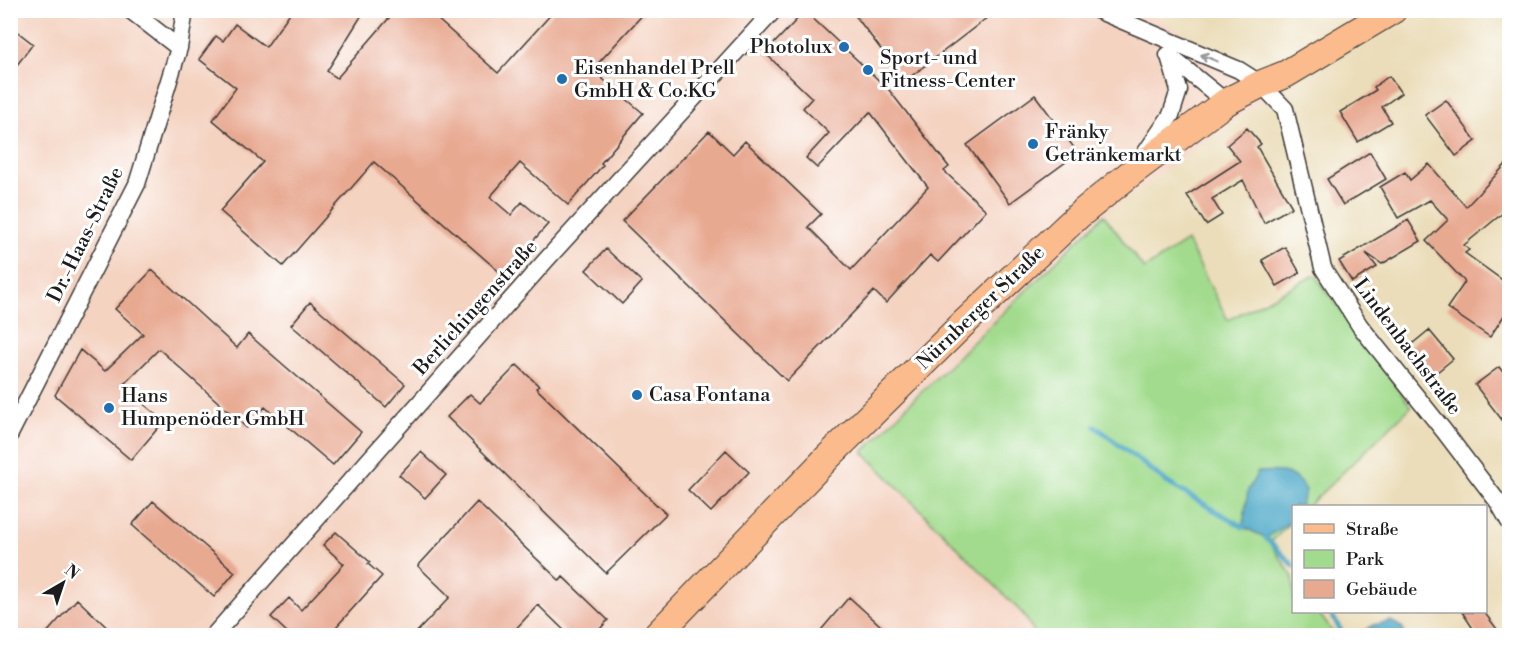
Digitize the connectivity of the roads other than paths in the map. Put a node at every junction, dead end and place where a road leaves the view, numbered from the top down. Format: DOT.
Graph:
graph roads {
  1 [pos="130,10"];
  2 [pos="185,10"];
  3 [pos="774,10"];
  4 [pos="1097,10"];
  5 [pos="1393,10"];
  6 [pos="1147,33"];
  7 [pos="179,48"];
  8 [pos="1169,56"];
  9 [pos="1261,84"];
  10 [pos="1226,102"];
  11 [pos="1131,173"];
  12 [pos="10,434"];
  13 [pos="1509,523"];
  14 [pos="213,636"];
  15 [pos="656,636"];
  1 -- 7 [label="street"];
  2 -- 7 [label="street, Dr.-Haas-Straße"];
  3 -- 14 [label="street, Berlichingenstraße"];
  4 -- 6 [label="street, Lindenbachstraße"];
  5 -- 9 [label="main road, Nürnberger Straße"];
  6 -- 8 [label="street"];
  9 -- 6 [label="street, Lindenbachstraße, one-way"];
  7 -- 12 [label="street, Dr.-Haas-Straße"];
  8 -- 10 [label="street"];
  8 -- 11 [label="street"];
  9 -- 10 [label="main road, Nürnberger Straße"];
  9 -- 13 [label="street, Lindenbachstraße"];
  10 -- 11 [label="main road, Nürnberger Straße"];
  11 -- 15 [label="main road, Nürnberger Straße"];
}
